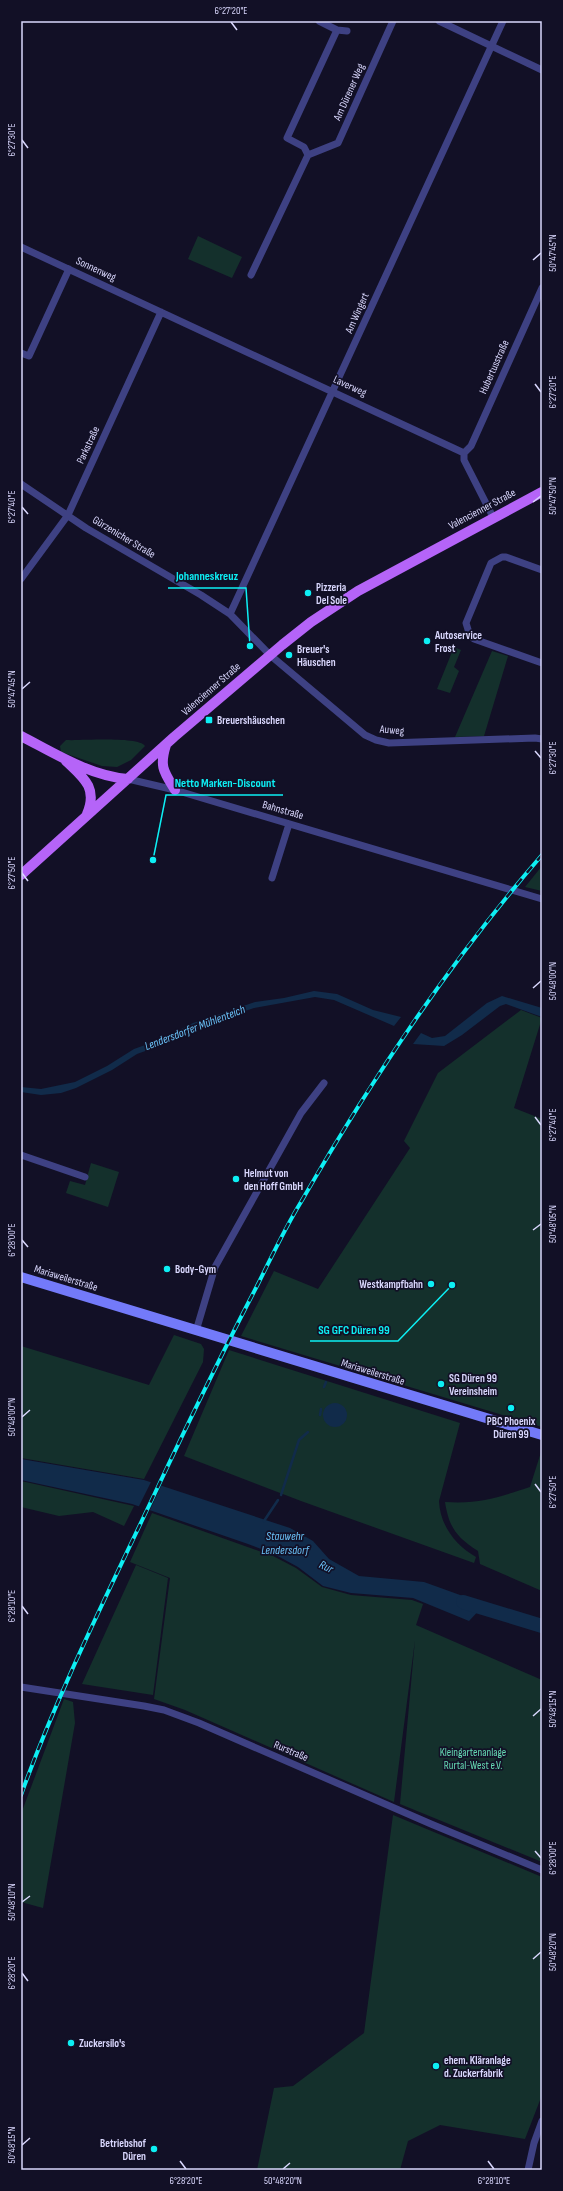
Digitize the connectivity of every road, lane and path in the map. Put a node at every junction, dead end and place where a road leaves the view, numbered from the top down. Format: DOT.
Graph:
graph roads {
  1 [pos="319,21"];
  2 [pos="393,21"];
  3 [pos="439,21"];
  4 [pos="503,21"];
  5 [pos="337,30"];
  6 [pos="347,31"];
  7 [pos="492,46"];
  8 [pos="542,70"];
  9 [pos="308,155"];
  10 [pos="21,247"];
  11 [pos="68,269"];
  12 [pos="251,275"];
  13 [pos="542,288"];
  14 [pos="161,312"];
  15 [pos="21,353"];
  16 [pos="334,391"];
  17 [pos="464,453"];
  18 [pos="21,484"];
  19 [pos="542,492"];
  20 [pos="68,515"];
  21 [pos="493,517"];
  22 [pos="542,570"];
  23 [pos="21,579"];
  24 [pos="230,614"];
  25 [pos="270,655"];
  26 [pos="542,663"];
  27 [pos="21,736"];
  28 [pos="542,739"];
  29 [pos="167,744"];
  30 [pos="62,757"];
  31 [pos="128,779"];
  32 [pos="175,790"];
  33 [pos="86,816"];
  34 [pos="289,824"];
  35 [pos="21,875"];
  36 [pos="272,878"];
  37 [pos="542,899"];
  38 [pos="324,1083"];
  39 [pos="21,1155"];
  40 [pos="85,1177"];
  41 [pos="21,1277"];
  42 [pos="196,1331"];
  43 [pos="542,1435"];
  44 [pos="21,1687"];
  45 [pos="542,1870"];
  46 [pos="542,2121"];
  47 [pos="528,2170"];
  1 -- 5 [label="street"];
  2 -- 9 [label="street, Am Dürener Weg"];
  3 -- 7 [label="street"];
  4 -- 7 [label="street, Am Wingert"];
  5 -- 6 [label="street"];
  5 -- 9 [label="street"];
  7 -- 8 [label="street"];
  7 -- 16 [label="street, Am Wingert"];
  9 -- 12 [label="street"];
  10 -- 11 [label="street, Sonnenweg"];
  11 -- 14 [label="street, Sonnenweg"];
  11 -- 15 [label="street"];
  13 -- 17 [label="street, Hubertusstraße"];
  14 -- 16 [label="street, Laverweg"];
  14 -- 20 [label="street, Parkstraße"];
  16 -- 17 [label="street, Laverweg"];
  16 -- 24 [label="street, Am Wingert"];
  17 -- 21 [label="street"];
  18 -- 20 [label="street, Gürzenicher Straße"];
  19 -- 21 [label="main road, Valencienner Straße"];
  20 -- 23 [label="street, Parkstraße"];
  20 -- 24 [label="street, Gürzenicher Straße"];
  21 -- 25 [label="main road, Valencienner Straße"];
  22 -- 26 [label="street"];
  24 -- 25 [label="street, Gürzenicher Straße"];
  25 -- 28 [label="street, Auweg"];
  25 -- 29 [label="main road, Valencienner Straße"];
  27 -- 30 [label="main road, Bahnstraße"];
  29 -- 31 [label="main road, Valencienner Straße"];
  29 -- 32 [label="main road"];
  30 -- 31 [label="main road, Bahnstraße"];
  30 -- 33 [label="main road"];
  31 -- 32 [label="street, Bahnstraße"];
  31 -- 33 [label="main road, Valencienner Straße"];
  32 -- 34 [label="street, Bahnstraße"];
  33 -- 35 [label="main road, Valencienner Straße"];
  34 -- 36 [label="street"];
  34 -- 37 [label="street, Bahnstraße"];
  38 -- 42 [label="street"];
  39 -- 40 [label="street"];
  41 -- 42 [label="main road, Mariaweilerstraße"];
  42 -- 43 [label="main road, Mariaweilerstraße"];
  44 -- 45 [label="street, Rurstraße"];
  46 -- 47 [label="street"];
}
